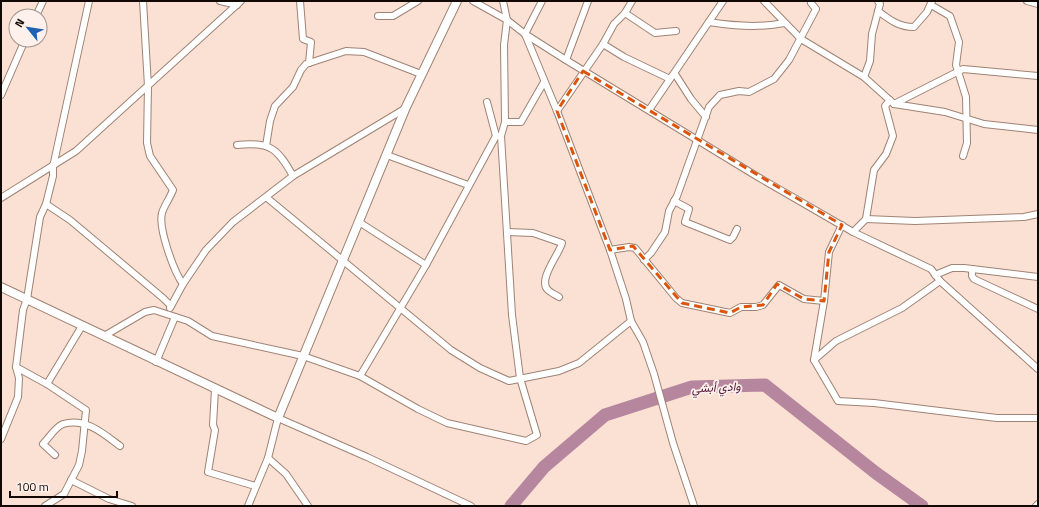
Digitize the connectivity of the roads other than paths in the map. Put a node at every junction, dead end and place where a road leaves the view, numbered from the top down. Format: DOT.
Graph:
graph roads {
  1 [pos="89,1"];
  2 [pos="143,1"];
  3 [pos="220,1"];
  4 [pos="300,1"];
  5 [pos="418,1"];
  6 [pos="457,1"];
  7 [pos="473,1"];
  8 [pos="503,1"];
  9 [pos="542,1"];
  10 [pos="588,1"];
  11 [pos="632,1"];
  12 [pos="723,1"];
  13 [pos="764,1"];
  14 [pos="878,1"];
  15 [pos="1027,1"];
  16 [pos="239,3"];
  17 [pos="811,3"];
  18 [pos="931,3"];
  19 [pos="1038,4"];
  20 [pos="878,11"];
  21 [pos="625,13"];
  22 [pos="378,16"];
  23 [pos="508,20"];
  24 [pos="709,22"];
  25 [pos="784,23"];
  26 [pos="676,31"];
  27 [pos="525,34"];
  28 [pos="801,39"];
  29 [pos="603,44"];
  30 [pos="22,48"];
  31 [pos="566,60"];
  32 [pos="309,63"];
  33 [pos="583,71"];
  34 [pos="957,72"];
  35 [pos="421,74"];
  36 [pos="675,74"];
  37 [pos="1038,76"];
  38 [pos="864,77"];
  39 [pos="670,80"];
  40 [pos="544,82"];
  41 [pos="148,86"];
  42 [pos="1,95"];
  43 [pos="487,102"];
  44 [pos="892,102"];
  45 [pos="406,108"];
  46 [pos="649,110"];
  47 [pos="557,111"];
  48 [pos="706,117"];
  49 [pos="967,117"];
  50 [pos="505,122"];
  51 [pos="1038,130"];
  52 [pos="498,136"];
  53 [pos="698,141"];
  54 [pos="237,145"];
  55 [pos="266,146"];
  56 [pos="387,155"];
  57 [pos="963,156"];
  58 [pos="53,167"];
  59 [pos="293,176"];
  60 [pos="468,185"];
  61 [pos="266,197"];
  62 [pos="1,198"];
  63 [pos="674,201"];
  64 [pos="46,204"];
  65 [pos="1038,214"];
  66 [pos="866,219"];
  67 [pos="359,222"];
  68 [pos="842,225"];
  69 [pos="737,229"];
  70 [pos="507,232"];
  71 [pos="853,232"];
  72 [pos="610,250"];
  73 [pos="644,260"];
  74 [pos="343,261"];
  75 [pos="426,265"];
  76 [pos="972,269"];
  77 [pos="935,274"];
  78 [pos="1038,277"];
  79 [pos="940,281"];
  80 [pos="183,284"];
  81 [pos="1,287"];
  82 [pos="559,297"];
  83 [pos="28,299"];
  84 [pos="824,301"];
  85 [pos="171,306"];
  86 [pos="402,308"];
  87 [pos="1038,309"];
  88 [pos="167,314"];
  89 [pos="175,317"];
  90 [pos="631,321"];
  91 [pos="82,326"];
  92 [pos="104,336"];
  93 [pos="303,356"];
  94 [pos="814,360"];
  95 [pos="156,362"];
  96 [pos="16,367"];
  97 [pos="1038,369"];
  98 [pos="360,376"];
  99 [pos="520,378"];
  100 [pos="47,384"];
  101 [pos="215,389"];
  102 [pos="278,418"];
  103 [pos="1038,418"];
  104 [pos="85,424"];
  105 [pos="1,439"];
  106 [pos="120,446"];
  107 [pos="55,454"];
  108 [pos="268,458"];
  109 [pos="71,480"];
  110 [pos="255,486"];
  111 [pos="460,503"];
  112 [pos="45,506"];
  113 [pos="132,506"];
  114 [pos="248,506"];
  115 [pos="308,506"];
  116 [pos="472,506"];
  117 [pos="694,506"];
  1 -- 58 [label="street"];
  2 -- 41 [label="street"];
  3 -- 16 [label="street"];
  4 -- 32 [label="street"];
  5 -- 22 [label="street"];
  6 -- 35 [label="street"];
  7 -- 23 [label="street"];
  8 -- 23 [label="street"];
  9 -- 27 [label="street"];
  10 -- 31 [label="street"];
  11 -- 21 [label="street"];
  12 -- 24 [label="street"];
  13 -- 25 [label="street"];
  14 -- 20 [label="street"];
  15 -- 19 [label="street"];
  16 -- 41 [label="street"];
  17 -- 28 [label="street"];
  18 -- 20 [label="street"];
  18 -- 34 [label="street"];
  20 -- 38 [label="street"];
  21 -- 26 [label="street"];
  21 -- 29 [label="street"];
  23 -- 27 [label="street"];
  23 -- 50 [label="street"];
  24 -- 25 [label="street"];
  24 -- 36 [label="street"];
  25 -- 28 [label="street"];
  27 -- 31 [label="street"];
  27 -- 40 [label="street"];
  28 -- 38 [label="street"];
  28 -- 48 [label="street"];
  29 -- 33 [label="street"];
  29 -- 39 [label="street"];
  30 -- 42 [label="street"];
  31 -- 33 [label="street"];
  32 -- 35 [label="street"];
  32 -- 55 [label="street"];
  33 -- 46 [label="street"];
  33 -- 47 [label="street"];
  34 -- 37 [label="street"];
  34 -- 44 [label="street"];
  34 -- 49 [label="street"];
  35 -- 45 [label="street"];
  36 -- 39 [label="street"];
  36 -- 48 [label="street"];
  38 -- 44 [label="street"];
  39 -- 46 [label="street"];
  40 -- 47 [label="street"];
  40 -- 50 [label="street"];
  41 -- 58 [label="street"];
  41 -- 80 [label="street"];
  43 -- 52 [label="street"];
  44 -- 49 [label="street"];
  44 -- 66 [label="street"];
  45 -- 56 [label="street"];
  45 -- 59 [label="street"];
  46 -- 53 [label="street"];
  47 -- 72 [label="street"];
  48 -- 53 [label="street"];
  49 -- 51 [label="street"];
  49 -- 57 [label="street"];
  50 -- 52 [label="street"];
  52 -- 60 [label="street"];
  52 -- 70 [label="street"];
  53 -- 63 [label="street"];
  53 -- 68 [label="street"];
  54 -- 55 [label="street"];
  55 -- 59 [label="street"];
  56 -- 60 [label="street"];
  56 -- 67 [label="street"];
  58 -- 62 [label="street"];
  58 -- 64 [label="street"];
  59 -- 61 [label="street"];
  60 -- 75 [label="street"];
  61 -- 74 [label="street"];
  61 -- 80 [label="street"];
  63 -- 69 [label="street"];
  63 -- 73 [label="street"];
  64 -- 83 [label="street"];
  64 -- 85 [label="street"];
  65 -- 66 [label="street"];
  66 -- 71 [label="street"];
  67 -- 74 [label="street"];
  67 -- 75 [label="street"];
  68 -- 71 [label="street"];
  68 -- 84 [label="street"];
  70 -- 82 [label="street"];
  70 -- 99 [label="street"];
  71 -- 77 [label="street"];
  72 -- 73 [label="street"];
  72 -- 90 [label="street"];
  73 -- 84 [label="street"];
  74 -- 86 [label="street"];
  74 -- 93 [label="street"];
  75 -- 86 [label="street"];
  76 -- 77 [label="street"];
  76 -- 78 [label="street"];
  76 -- 87 [label="street"];
  77 -- 79 [label="street"];
  79 -- 94 [label="street"];
  79 -- 97 [label="street"];
  80 -- 85 [label="street"];
  81 -- 83 [label="street"];
  83 -- 91 [label="street"];
  83 -- 96 [label="street"];
  84 -- 94 [label="street"];
  85 -- 88 [label="street"];
  86 -- 98 [label="street"];
  86 -- 99 [label="street"];
  88 -- 89 [label="street"];
  88 -- 92 [label="street"];
  89 -- 93 [label="street"];
  89 -- 95 [label="street"];
  90 -- 99 [label="street"];
  90 -- 117 [label="street"];
  91 -- 92 [label="street"];
  91 -- 100 [label="street"];
  92 -- 95 [label="street"];
  93 -- 98 [label="street"];
  93 -- 102 [label="street"];
  94 -- 103 [label="street"];
  95 -- 101 [label="street"];
  96 -- 100 [label="street"];
  96 -- 105 [label="street"];
  98 -- 99 [label="street"];
  100 -- 104 [label="street"];
  101 -- 102 [label="street"];
  101 -- 110 [label="street"];
  102 -- 108 [label="street"];
  102 -- 111 [label="street"];
  104 -- 106 [label="street"];
  104 -- 107 [label="street"];
  104 -- 109 [label="street"];
  108 -- 110 [label="street"];
  108 -- 115 [label="street"];
  109 -- 112 [label="street"];
  109 -- 113 [label="street"];
  110 -- 114 [label="street"];
  111 -- 116 [label="street"];
}
